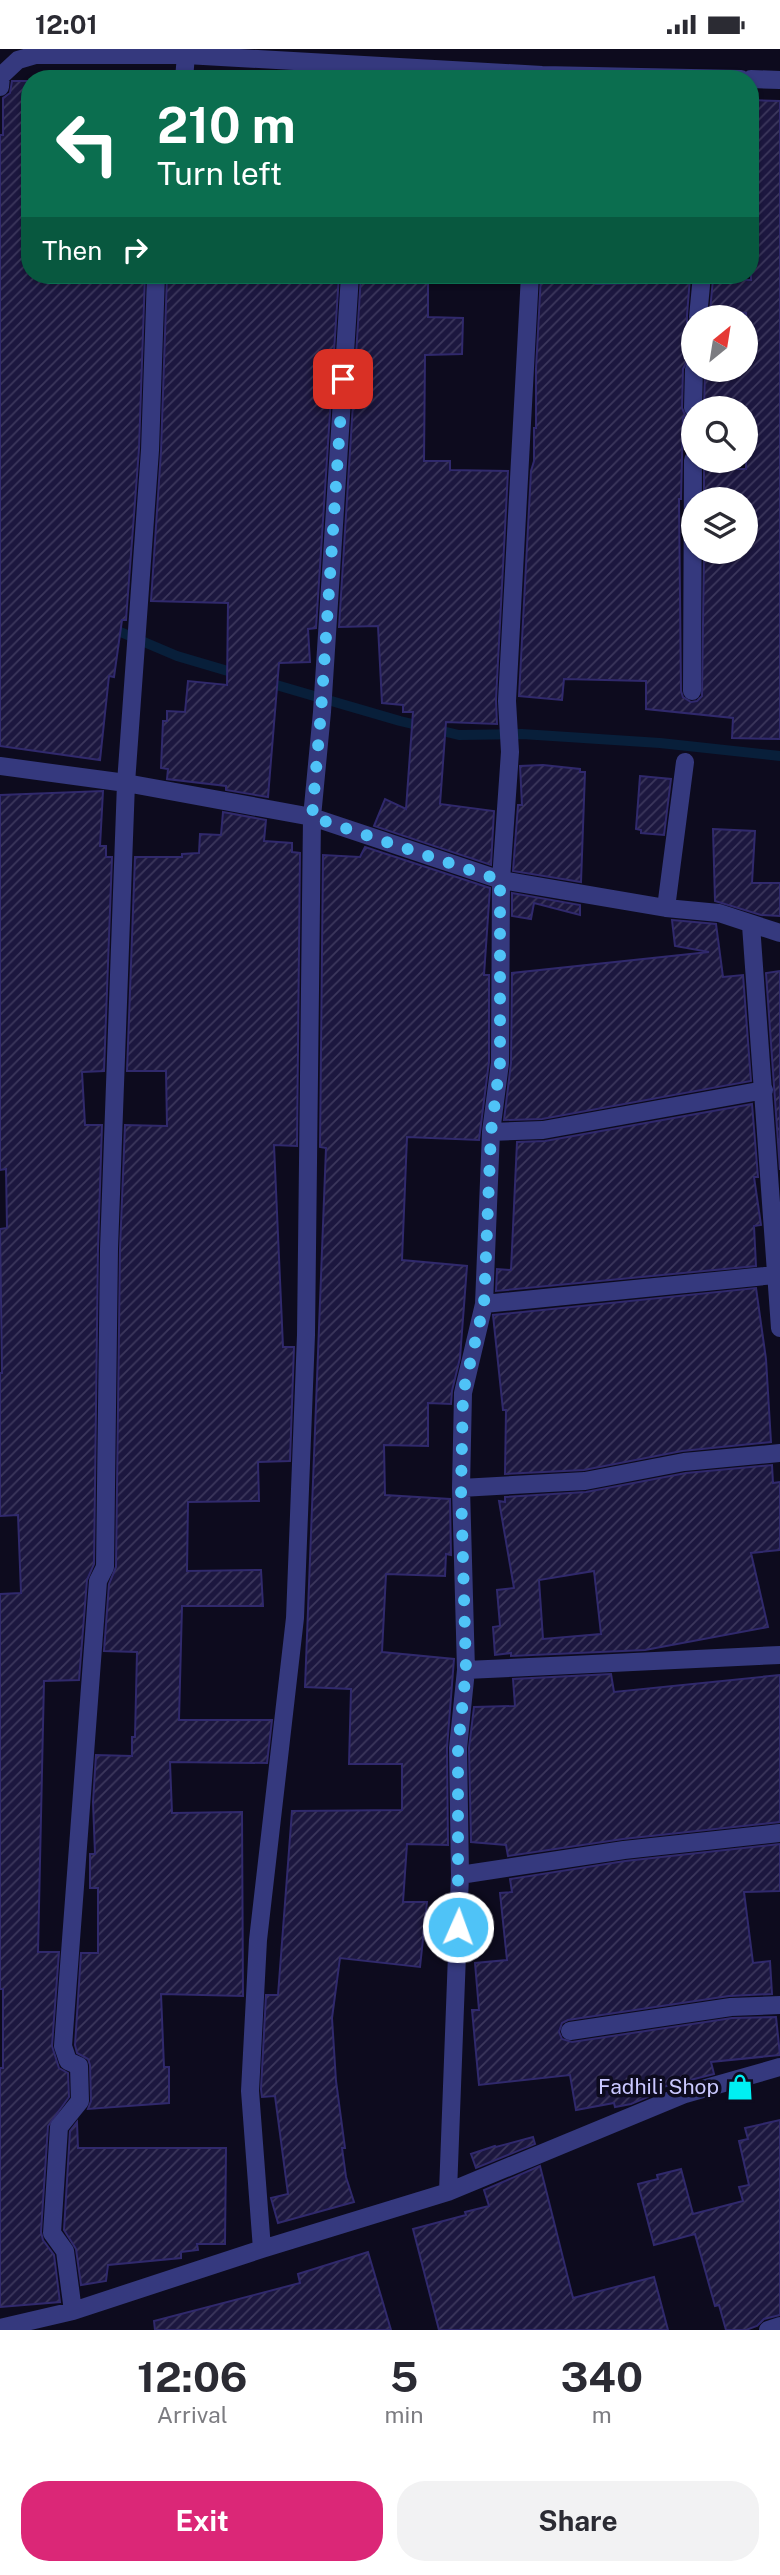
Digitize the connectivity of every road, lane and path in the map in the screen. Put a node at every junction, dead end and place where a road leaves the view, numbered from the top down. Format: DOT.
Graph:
graph roads {
  1 [pos="186,55"];
  2 [pos="185,70"];
  3 [pos="342,70"];
  4 [pos="759,79"];
  5 [pos="780,80"];
  6 [pos="0,87"];
  7 [pos="156,284"];
  8 [pos="349,284"];
  9 [pos="530,284"];
  10 [pos="701,284"];
  11 [pos="699,305"];
  12 [pos="693,473"];
  13 [pos="692,691"];
  14 [pos="685,762"];
  15 [pos="0,766"];
  16 [pos="126,783"];
  17 [pos="312,817"];
  18 [pos="500,880"];
  19 [pos="666,908"];
  20 [pos="751,925"];
  21 [pos="780,933"];
  22 [pos="764,1090"];
  23 [pos="491,1132"];
  24 [pos="775,1275"];
  25 [pos="484,1304"];
  26 [pos="780,1328"];
  27 [pos="780,1453"];
  28 [pos="461,1489"];
  29 [pos="780,1655"];
  30 [pos="466,1670"];
  31 [pos="780,1833"];
  32 [pos="460,1875"];
  33 [pos="780,2004"];
  34 [pos="570,2031"];
  35 [pos="780,2067"];
  36 [pos="449,2192"];
  37 [pos="262,2249"];
  38 [pos="73,2311"];
  39 [pos="780,2326"];
  40 [pos="0,2328"];
  41 [pos="768,2330"];
  1 -- 2 [label="street"];
  1 -- 3 [label="street"];
  1 -- 6 [label="street"];
  4 -- 5 [label="street"];
  7 -- 16 [label="street"];
  8 -- 17 [label="street"];
  9 -- 18 [label="street"];
  10 -- 11 [label="street"];
  12 -- 13 [label="street"];
  14 -- 19 [label="street"];
  15 -- 16 [label="street"];
  16 -- 17 [label="street"];
  16 -- 38 [label="street"];
  17 -- 18 [label="street"];
  17 -- 37 [label="street"];
  18 -- 19 [label="street"];
  18 -- 23 [label="street"];
  19 -- 20 [label="street"];
  20 -- 21 [label="street"];
  20 -- 22 [label="street"];
  22 -- 23 [label="street"];
  22 -- 24 [label="street"];
  23 -- 25 [label="street"];
  24 -- 25 [label="street"];
  24 -- 26 [label="street"];
  25 -- 28 [label="street"];
  27 -- 28 [label="street"];
  28 -- 30 [label="street"];
  29 -- 30 [label="street"];
  30 -- 32 [label="street"];
  31 -- 32 [label="street"];
  32 -- 36 [label="street"];
  33 -- 34 [label="street"];
  35 -- 36 [label="street"];
  36 -- 37 [label="street"];
  37 -- 38 [label="street"];
  38 -- 40 [label="street"];
  39 -- 41 [label="street"];
}
